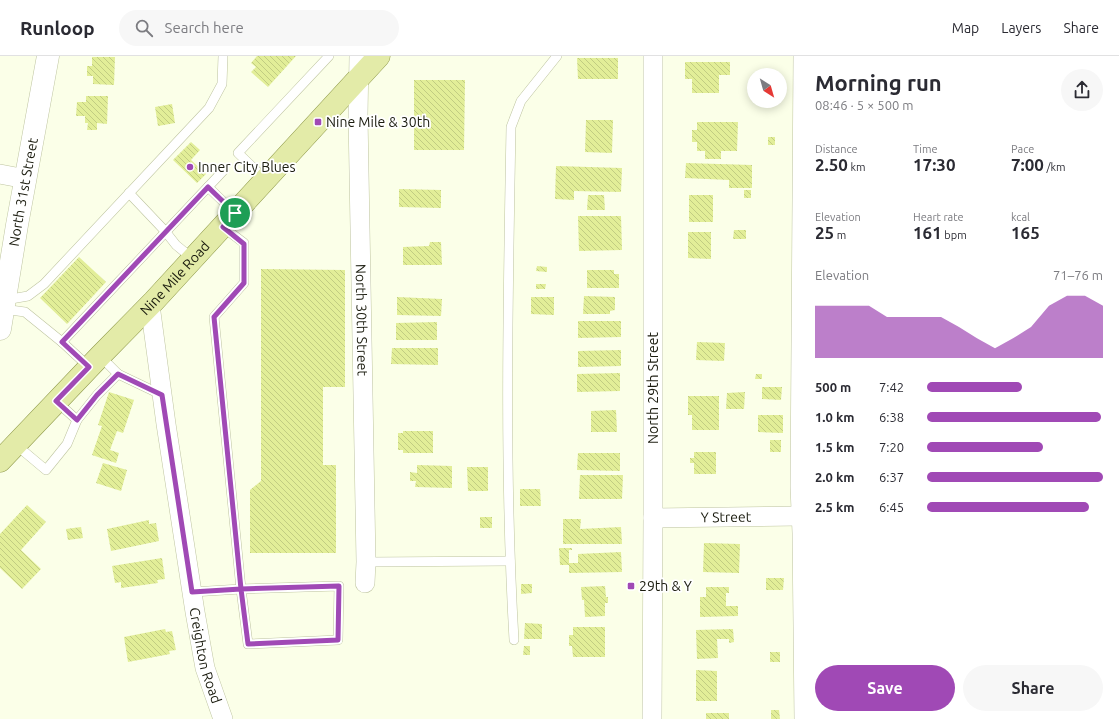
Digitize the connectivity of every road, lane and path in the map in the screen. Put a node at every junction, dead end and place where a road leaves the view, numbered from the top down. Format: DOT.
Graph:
graph roads {
  1 [pos="48,56"];
  2 [pos="223,56"];
  3 [pos="329,56"];
  4 [pos="359,56"];
  5 [pos="379,56"];
  6 [pos="557,56"];
  7 [pos="653,56"];
  8 [pos="798,56"];
  9 [pos="359,78"];
  10 [pos="223,171"];
  11 [pos="0,174"];
  12 [pos="26,179"];
  13 [pos="266,180"];
  14 [pos="208,187"];
  15 [pos="129,193"];
  16 [pos="229,220"];
  17 [pos="165,231"];
  18 [pos="192,259"];
  19 [pos="150,306"];
  20 [pos="3,313"];
  21 [pos="62,342"];
  22 [pos="95,361"];
  23 [pos="118,374"];
  24 [pos="162,395"];
  25 [pos="56,401"];
  26 [pos="77,420"];
  27 [pos="15,444"];
  28 [pos="0,461"];
  29 [pos="797,516"];
  30 [pos="653,518"];
  31 [pos="510,561"];
  32 [pos="366,562"];
  33 [pos="365,583"];
  34 [pos="241,589"];
  35 [pos="192,592"];
  36 [pos="514,640"];
  37 [pos="223,719"];
  38 [pos="652,719"];
  39 [pos="799,719"];
  1 -- 12 [label="street, North 31st Street"];
  2 -- 15 [label="lane"];
  3 -- 13 [label="lane"];
  4 -- 9 [label="street, North 30th Street"];
  5 -- 9 [label="main road, Nine Mile Road"];
  6 -- 31 [label="lane"];
  7 -- 30 [label="street, North 29th Street"];
  8 -- 29 [label="lane"];
  9 -- 13 [label="main road, Nine Mile Road"];
  9 -- 32 [label="street, North 30th Street"];
  10 -- 14 [label="lane"];
  11 -- 12 [label="street"];
  12 -- 20 [label="street, North 31st Street"];
  13 -- 16 [label="main road, Nine Mile Road"];
  14 -- 16 [label="lane"];
  14 -- 17 [label="lane"];
  15 -- 17 [label="lane"];
  15 -- 20 [label="lane"];
  16 -- 18 [label="main road, Nine Mile Road"];
  16 -- 34 [label="lane"];
  17 -- 18 [label="lane"];
  17 -- 21 [label="lane"];
  18 -- 19 [label="main road, Nine Mile Road"];
  19 -- 22 [label="main road, Nine Mile Road"];
  19 -- 24 [label="street, Creighton Road"];
  20 -- 21 [label="lane"];
  21 -- 22 [label="lane"];
  22 -- 23 [label="lane"];
  22 -- 25 [label="main road, Nine Mile Road"];
  23 -- 24 [label="lane"];
  23 -- 26 [label="lane"];
  24 -- 35 [label="street, Creighton Road"];
  25 -- 26 [label="lane"];
  25 -- 27 [label="main road, Nine Mile Road"];
  26 -- 27 [label="lane"];
  27 -- 28 [label="main road, Nine Mile Road"];
  29 -- 30 [label="street, Y Street"];
  29 -- 39 [label="lane"];
  30 -- 38 [label="street, North 29th Street"];
  31 -- 32 [label="lane"];
  31 -- 36 [label="lane"];
  32 -- 33 [label="street, North 30th Street"];
  34 -- 34 [label="lane"];
  34 -- 35 [label="lane"];
  35 -- 37 [label="street, Creighton Road"];
}
